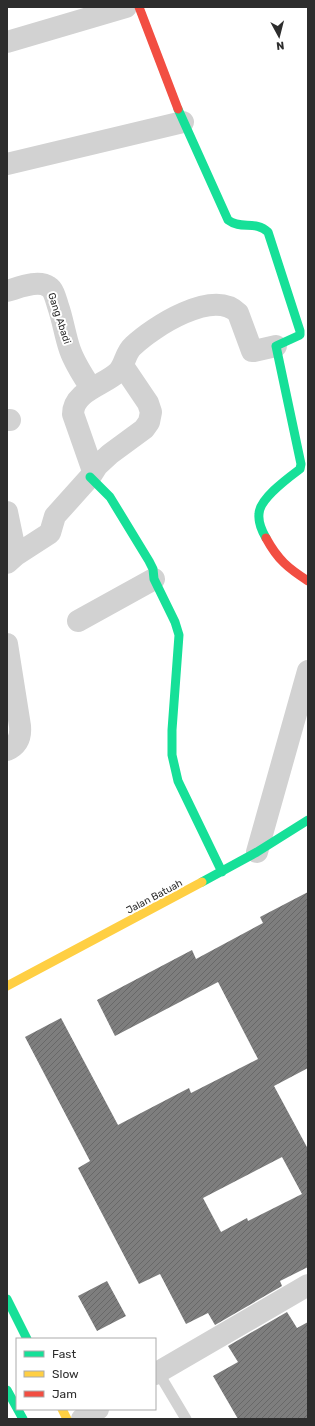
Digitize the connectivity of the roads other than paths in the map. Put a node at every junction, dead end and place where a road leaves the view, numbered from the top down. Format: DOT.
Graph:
graph roads {
  1 [pos="126,7"];
  2 [pos="139,7"];
  3 [pos="7,42"];
  4 [pos="184,122"];
  5 [pos="7,164"];
  6 [pos="7,290"];
  7 [pos="276,346"];
  8 [pos="123,366"];
  9 [pos="91,388"];
  10 [pos="92,474"];
  11 [pos="7,512"];
  12 [pos="11,559"];
  13 [pos="154,579"];
  14 [pos="308,581"];
  15 [pos="78,621"];
  16 [pos="7,644"];
  17 [pos="308,671"];
  18 [pos="7,750"];
  19 [pos="308,820"];
  20 [pos="257,852"];
  21 [pos="222,872"];
  22 [pos="7,986"];
  23 [pos="308,1285"];
  24 [pos="7,1299"];
  25 [pos="26,1338"];
  26 [pos="156,1373"];
  27 [pos="7,1390"];
  28 [pos="16,1406"];
  29 [pos="18,1410"];
  30 [pos="62,1410"];
  31 [pos="96,1410"];
  32 [pos="23,1419"];
  33 [pos="67,1419"];
  34 [pos="82,1419"];
  35 [pos="186,1419"];
  1 -- 3 [label="street"];
  2 -- 4 [label="main road"];
  4 -- 5 [label="street"];
  4 -- 7 [label="main road"];
  6 -- 9 [label="street, Gang Abadi"];
  7 -- 8 [label="street"];
  7 -- 14 [label="main road"];
  8 -- 9 [label="street"];
  8 -- 10 [label="street"];
  9 -- 10 [label="street"];
  10 -- 12 [label="street"];
  10 -- 13 [label="main road"];
  11 -- 12 [label="street"];
  13 -- 15 [label="street"];
  13 -- 21 [label="main road"];
  16 -- 18 [label="street"];
  17 -- 20 [label="street"];
  19 -- 20 [label="main road, Jalan Batuah"];
  20 -- 21 [label="main road, Jalan Batuah"];
  21 -- 22 [label="main road, Jalan Batuah"];
  23 -- 26 [label="street"];
  24 -- 25 [label="main road"];
  26 -- 35 [label="lane"];
  27 -- 28 [label="main road"];
  29 -- 32 [label="main road"];
  30 -- 33 [label="main road"];
  31 -- 34 [label="street"];
}
